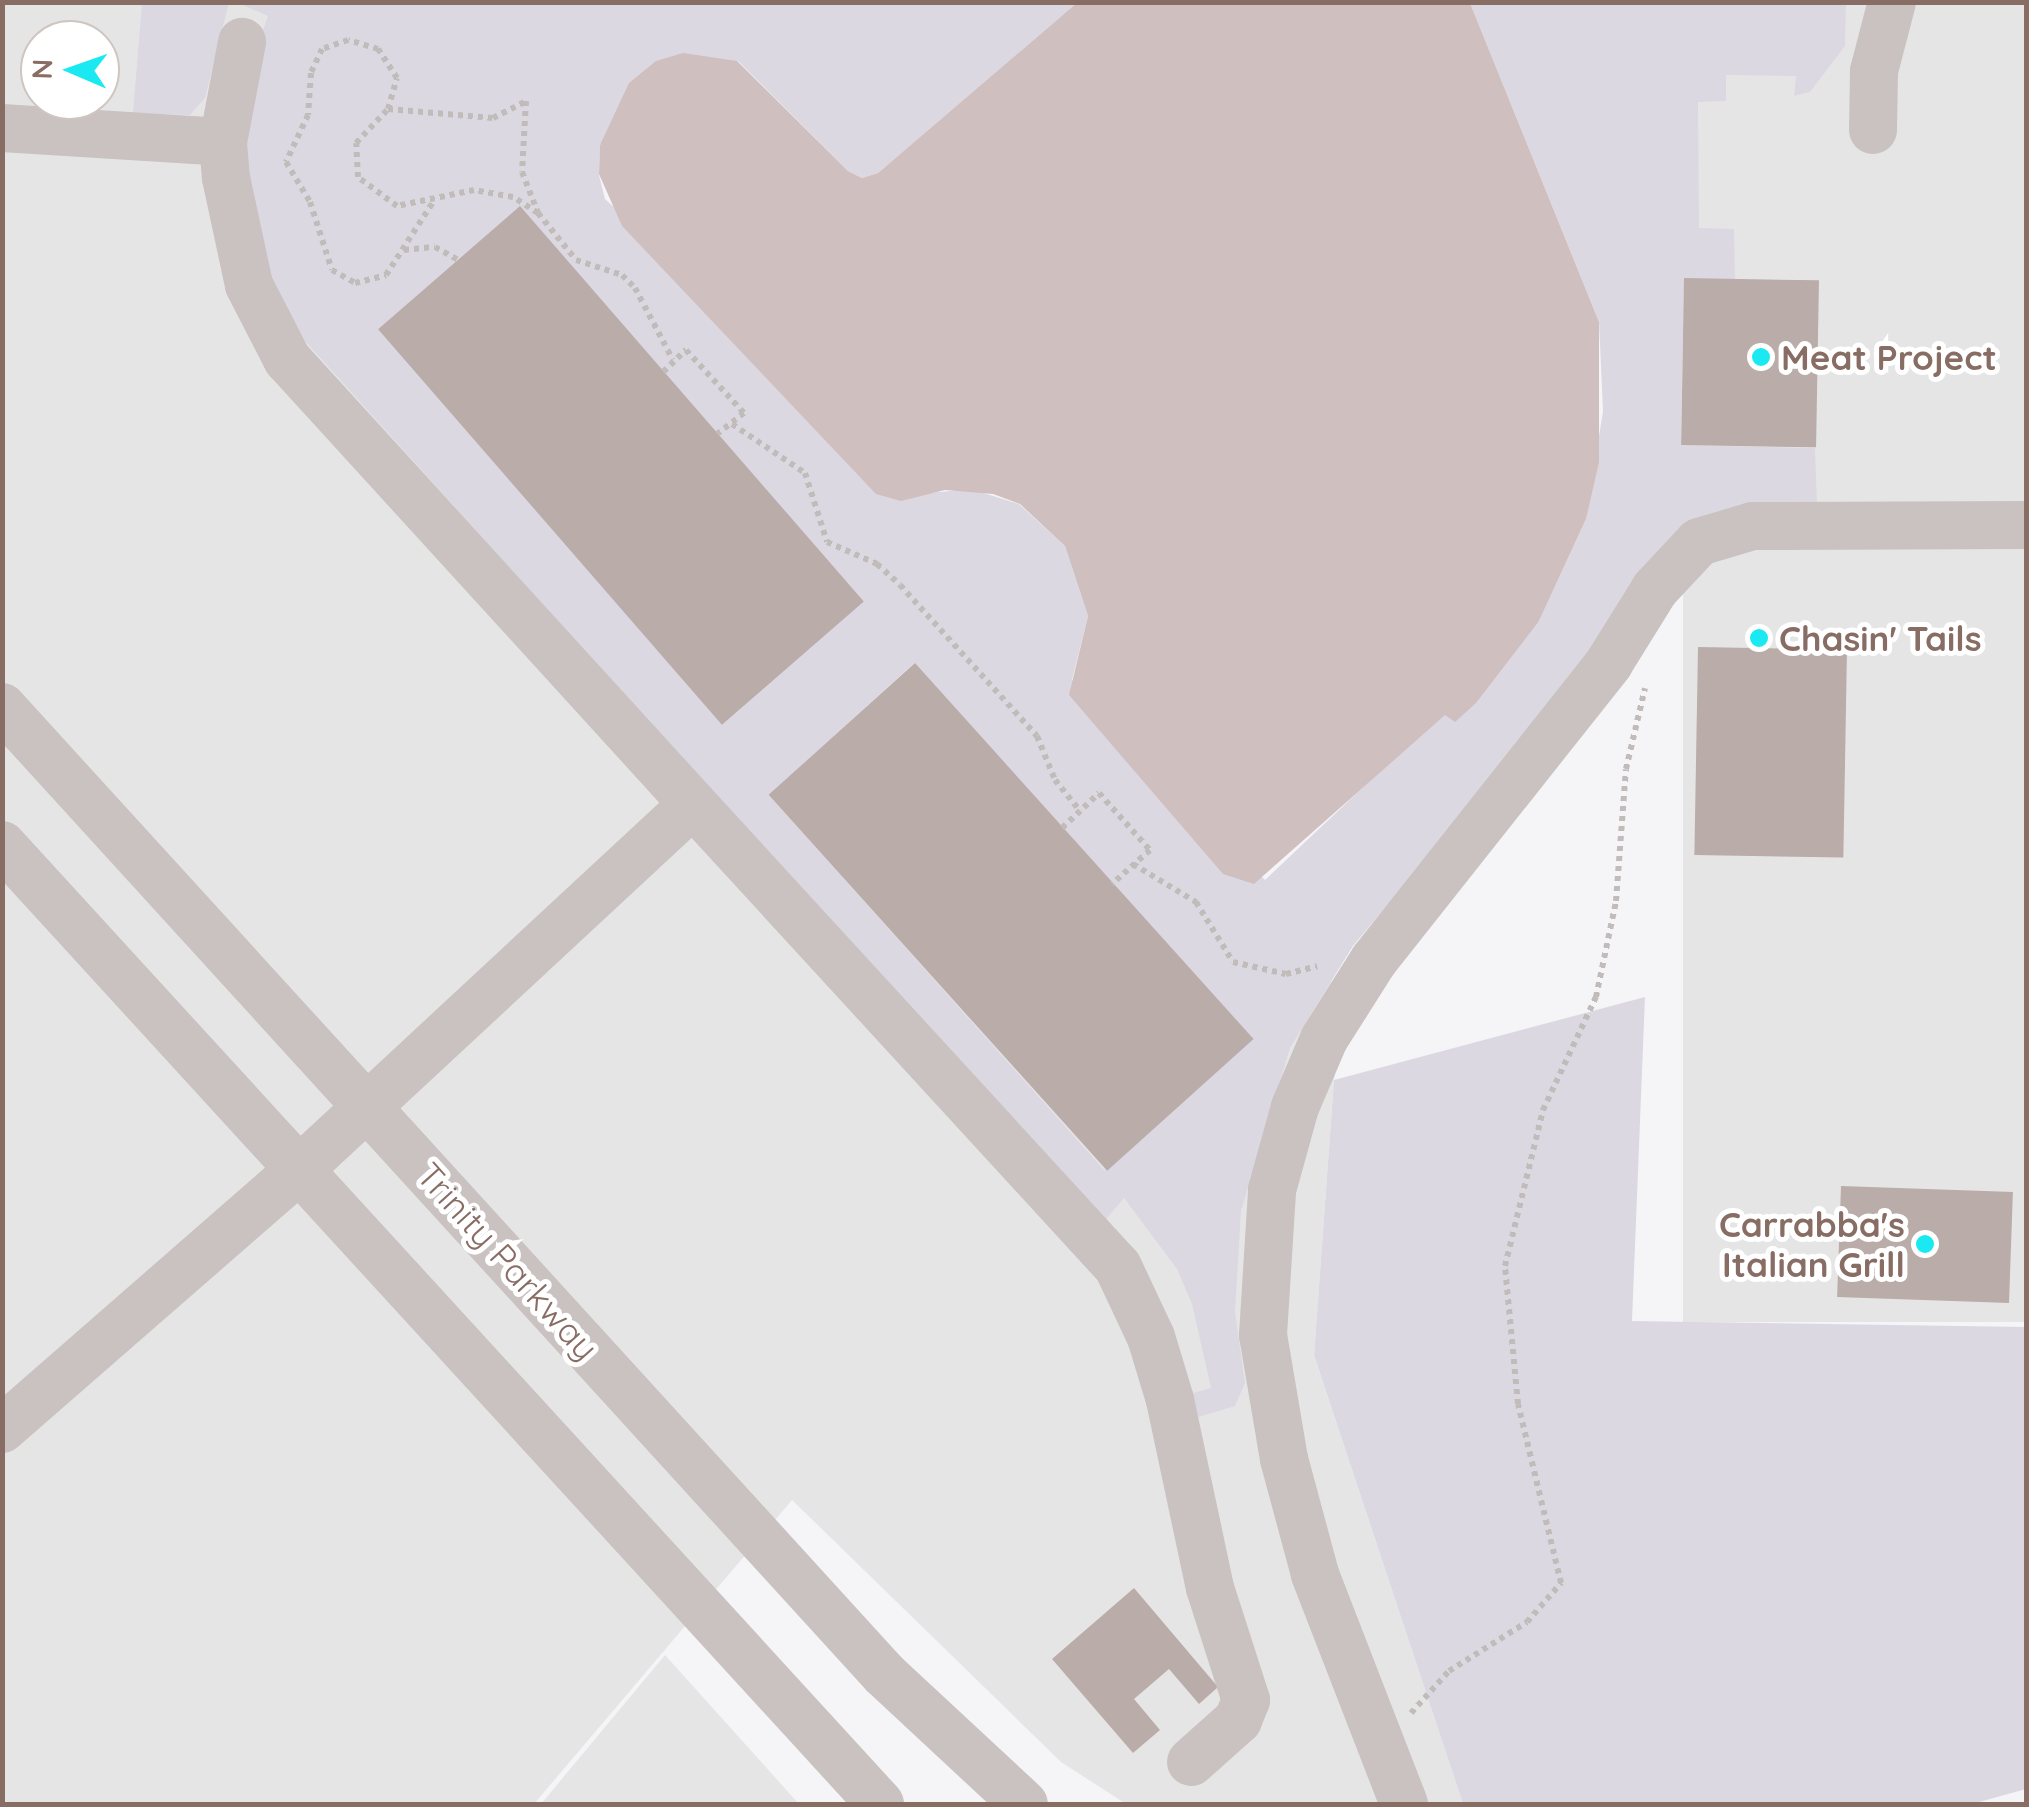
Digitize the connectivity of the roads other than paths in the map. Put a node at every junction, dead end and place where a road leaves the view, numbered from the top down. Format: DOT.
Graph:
graph roads {
  1 [pos="1884,13"];
  2 [pos="242,42"];
  3 [pos="2,128"];
  4 [pos="1873,130"];
  5 [pos="223,142"];
  6 [pos="2026,525"];
  7 [pos="2,707"];
  8 [pos="693,804"];
  9 [pos="2,844"];
  10 [pos="365,1105"];
  11 [pos="300,1169"];
  12 [pos="2,1429"];
  13 [pos="1190,1762"];
  14 [pos="880,1804"];
  15 [pos="1024,1804"];
  16 [pos="1404,1804"];
  1 -- 4 [label="street"];
  2 -- 5 [label="street"];
  3 -- 5 [label="street"];
  5 -- 8 [label="street"];
  6 -- 16 [label="street"];
  7 -- 10 [label="street, Trinity Parkway"];
  8 -- 10 [label="street"];
  8 -- 13 [label="street"];
  9 -- 11 [label="street"];
  10 -- 11 [label="street"];
  10 -- 15 [label="street, Trinity Parkway"];
  11 -- 12 [label="street"];
  11 -- 14 [label="street"];
}
